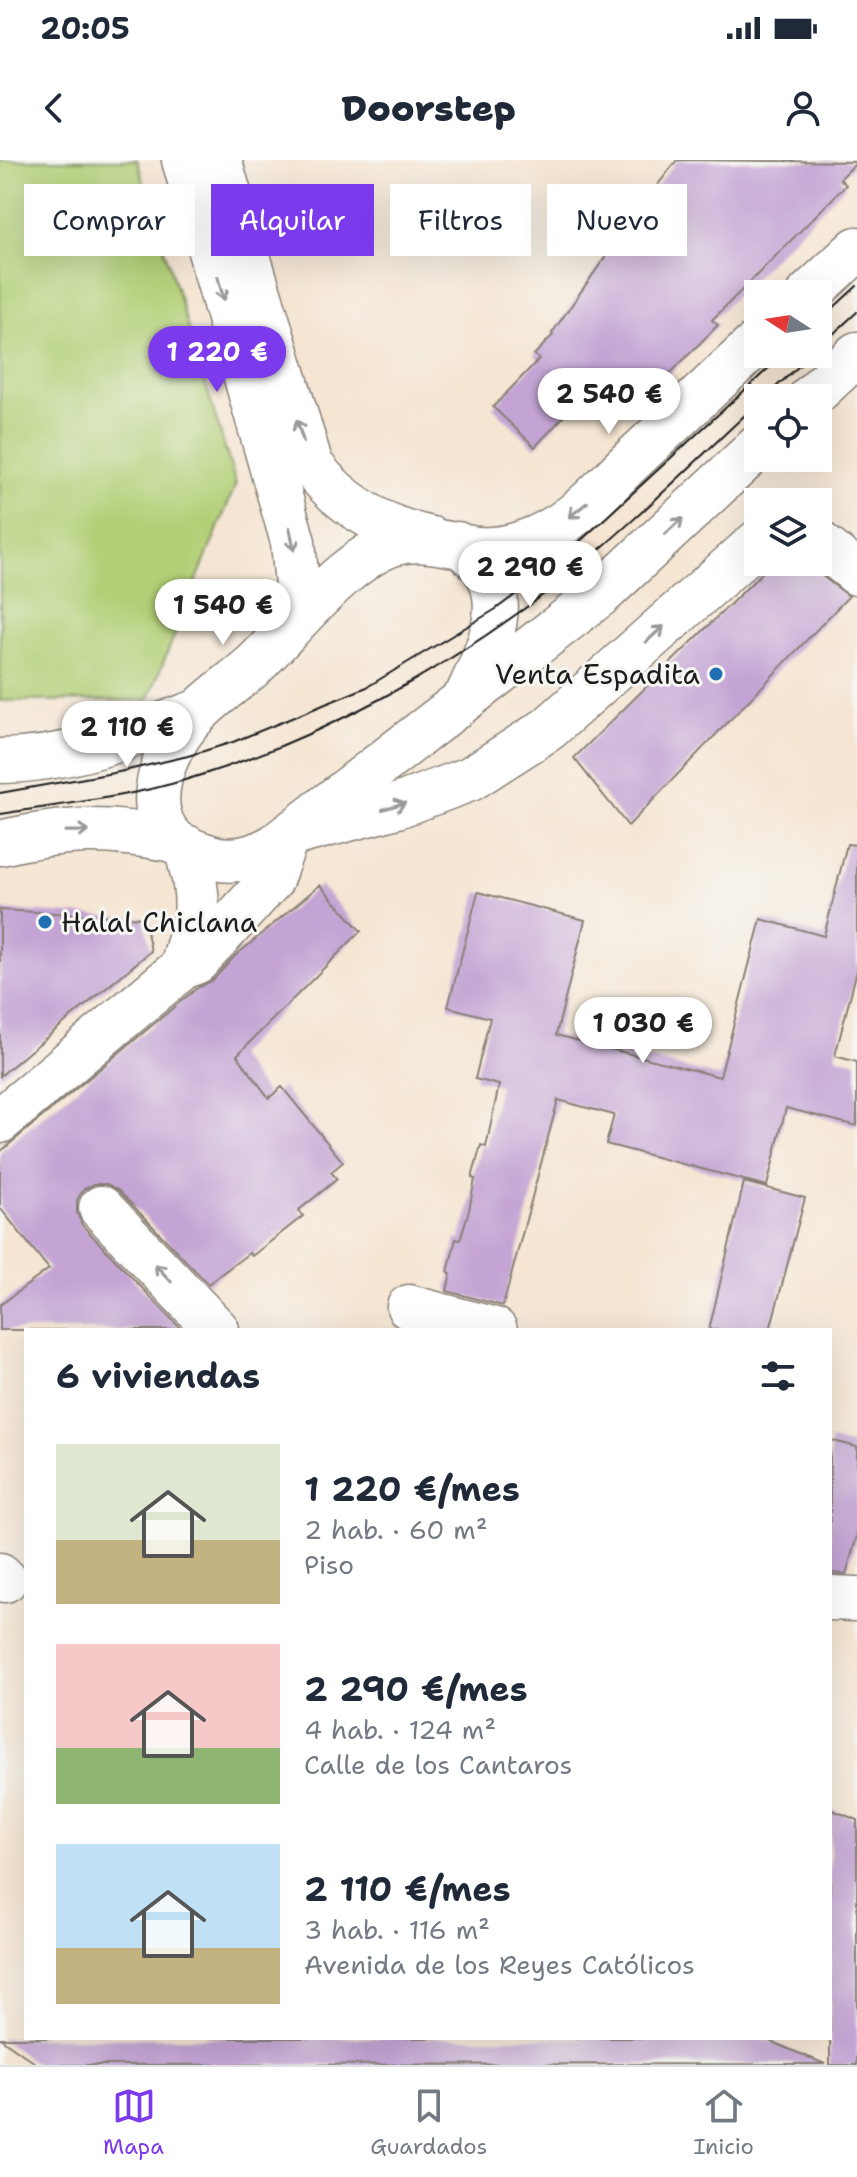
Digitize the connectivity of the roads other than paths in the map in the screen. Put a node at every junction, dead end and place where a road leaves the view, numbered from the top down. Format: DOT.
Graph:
graph roads {
  1 [pos="184,160"];
  2 [pos="219,160"];
  3 [pos="857,249"];
  4 [pos="824,280"];
  5 [pos="857,354"];
  6 [pos="744,355"];
  7 [pos="825,384"];
  8 [pos="744,460"];
  9 [pos="449,542"];
  10 [pos="832,553"];
  11 [pos="744,554"];
  12 [pos="857,573"];
  13 [pos="291,626"];
  14 [pos="464,702"];
  15 [pos="197,712"];
  16 [pos="0,761"];
  17 [pos="289,836"];
  18 [pos="0,843"];
  19 [pos="180,844"];
  20 [pos="184,966"];
  21 [pos="0,1121"];
  22 [pos="101,1208"];
  23 [pos="409,1307"];
  24 [pos="215,1328"];
  25 [pos="488,1328"];
  26 [pos="832,1598"];
  27 [pos="857,1599"];
  1 -- 13 [label="main road, one-way"];
  9 -- 2 [label="main road, one-way"];
  3 -- 4 [label="main road"];
  5 -- 7 [label="main road"];
  6 -- 9 [label="main road, one-way"];
  14 -- 8 [label="main road, one-way"];
  9 -- 13 [label="main road"];
  9 -- 14 [label="main road"];
  10 -- 12 [label="main road"];
  17 -- 11 [label="main road, one-way"];
  13 -- 15 [label="main road"];
  14 -- 17 [label="main road"];
  15 -- 16 [label="main road"];
  15 -- 19 [label="main road"];
  17 -- 19 [label="main road"];
  17 -- 20 [label="main road"];
  18 -- 19 [label="main road, one-way"];
  19 -- 20 [label="main road"];
  20 -- 21 [label="main road"];
  24 -- 22 [label="main road, one-way"];
  23 -- 25 [label="main road"];
  26 -- 27 [label="main road"];
}
